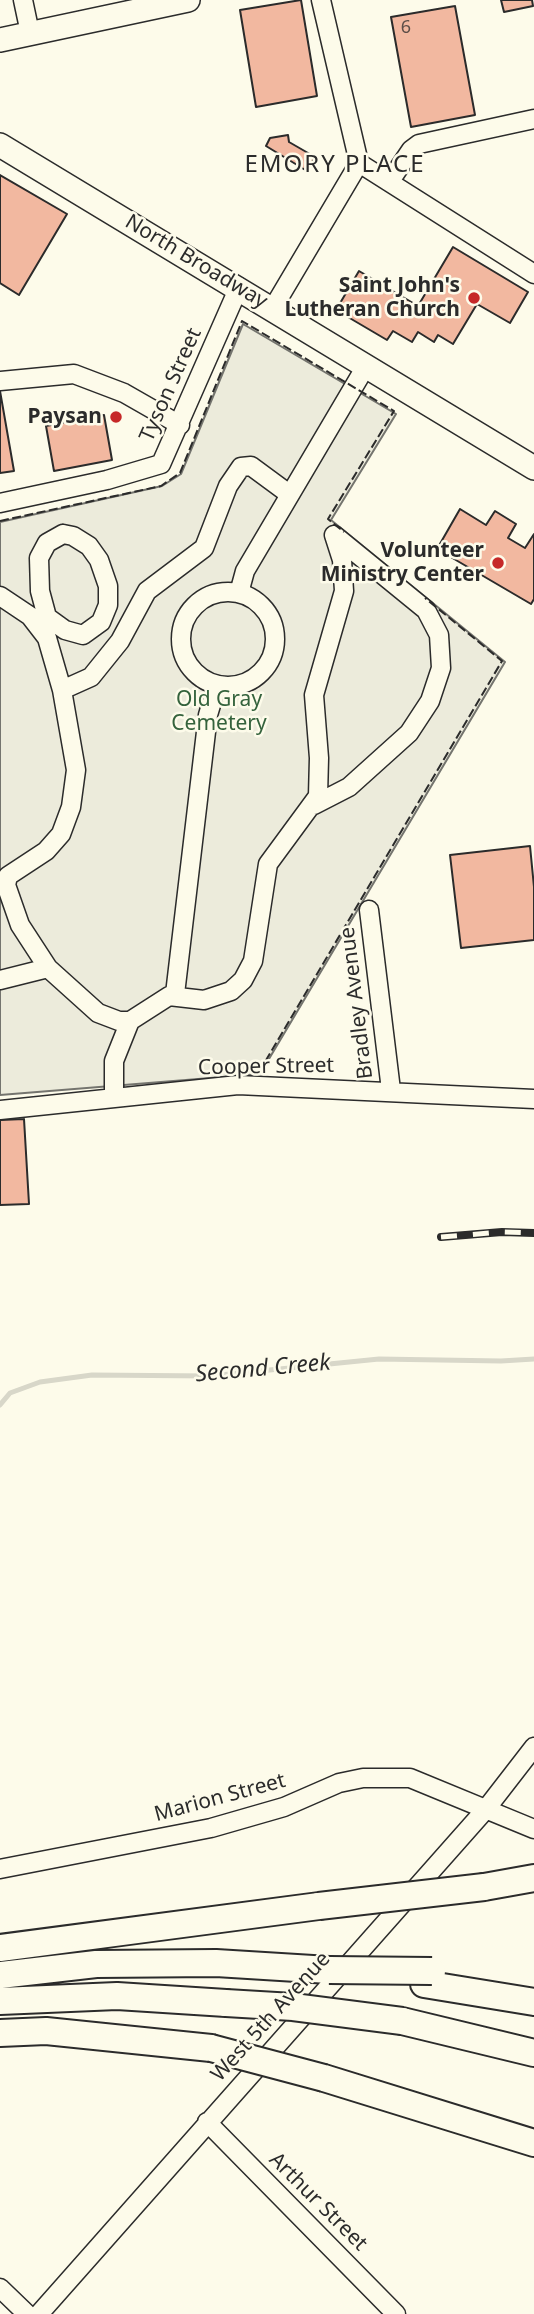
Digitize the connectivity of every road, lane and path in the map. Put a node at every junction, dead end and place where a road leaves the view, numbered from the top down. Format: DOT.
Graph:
graph roads {
  1 [pos="23,0"];
  2 [pos="188,0"];
  3 [pos="321,0"];
  4 [pos="30,33"];
  5 [pos="0,40"];
  6 [pos="534,119"];
  7 [pos="0,145"];
  8 [pos="359,163"];
  9 [pos="390,181"];
  10 [pos="534,274"];
  11 [pos="239,287"];
  12 [pos="273,308"];
  13 [pos="366,366"];
  14 [pos="0,382"];
  15 [pos="180,425"];
  16 [pos="534,468"];
  17 [pos="289,494"];
  18 [pos="0,503"];
  19 [pos="239,593"];
  20 [pos="0,596"];
  21 [pos="42,621"];
  22 [pos="217,685"];
  23 [pos="62,690"];
  24 [pos="314,805"];
  25 [pos="369,910"];
  26 [pos="48,968"];
  27 [pos="0,981"];
  28 [pos="175,994"];
  29 [pos="130,1021"];
  30 [pos="391,1090"];
  31 [pos="114,1098"];
  32 [pos="534,1099"];
  33 [pos="0,1110"];
  34 [pos="534,1747"];
  35 [pos="486,1809"];
  36 [pos="534,1829"];
  37 [pos="0,1869"];
  38 [pos="534,1878"];
  39 [pos="0,1948"];
  40 [pos="0,1975"];
  41 [pos="428,1978"];
  42 [pos="534,1985"];
  43 [pos="0,2001"];
  44 [pos="534,2001"];
  45 [pos="0,2033"];
  46 [pos="534,2053"];
  47 [pos="207,2122"];
  48 [pos="534,2143"];
  49 [pos="0,2288"];
  50 [pos="27,2314"];
  51 [pos="39,2314"];
  52 [pos="396,2314"];
  1 -- 4 [label="street"];
  2 -- 4 [label="main road"];
  3 -- 8 [label="street"];
  4 -- 5 [label="main road"];
  6 -- 9 [label="street"];
  7 -- 11 [label="main road, North Broadway"];
  8 -- 9 [label="street"];
  8 -- 12 [label="street"];
  9 -- 10 [label="street"];
  11 -- 12 [label="main road, North Broadway"];
  11 -- 15 [label="street, Tyson Street"];
  12 -- 13 [label="main road, North Broadway"];
  13 -- 16 [label="main road, North Broadway"];
  13 -- 17 [label="street"];
  14 -- 15 [label="street"];
  15 -- 18 [label="street, Tyson Street"];
  17 -- 19 [label="street"];
  17 -- 23 [label="street"];
  19 -- 22 [label="street"];
  19 -- 22 [label="street"];
  20 -- 21 [label="street"];
  21 -- 21 [label="street"];
  21 -- 23 [label="street"];
  22 -- 28 [label="street"];
  23 -- 26 [label="street"];
  24 -- 24 [label="street"];
  24 -- 28 [label="street"];
  25 -- 30 [label="street, Bradley Avenue"];
  26 -- 27 [label="street"];
  26 -- 29 [label="street"];
  28 -- 29 [label="street"];
  29 -- 31 [label="street"];
  30 -- 31 [label="street, Cooper Street"];
  30 -- 32 [label="street, Cooper Street"];
  31 -- 33 [label="street, Cooper Street"];
  34 -- 35 [label="street, West 5th Avenue"];
  35 -- 36 [label="street, Marion Street"];
  35 -- 37 [label="street, Marion Street"];
  35 -- 47 [label="street, West 5th Avenue"];
  38 -- 39 [label="highway, bridge"];
  40 -- 41 [label="highway, bridge"];
  41 -- 42 [label="highway"];
  41 -- 44 [label="highway"];
  43 -- 46 [label="highway, bridge"];
  45 -- 48 [label="highway, bridge"];
  47 -- 51 [label="street, West 5th Avenue"];
  47 -- 52 [label="street, Arthur Street"];
  49 -- 50 [label="street"];
}
